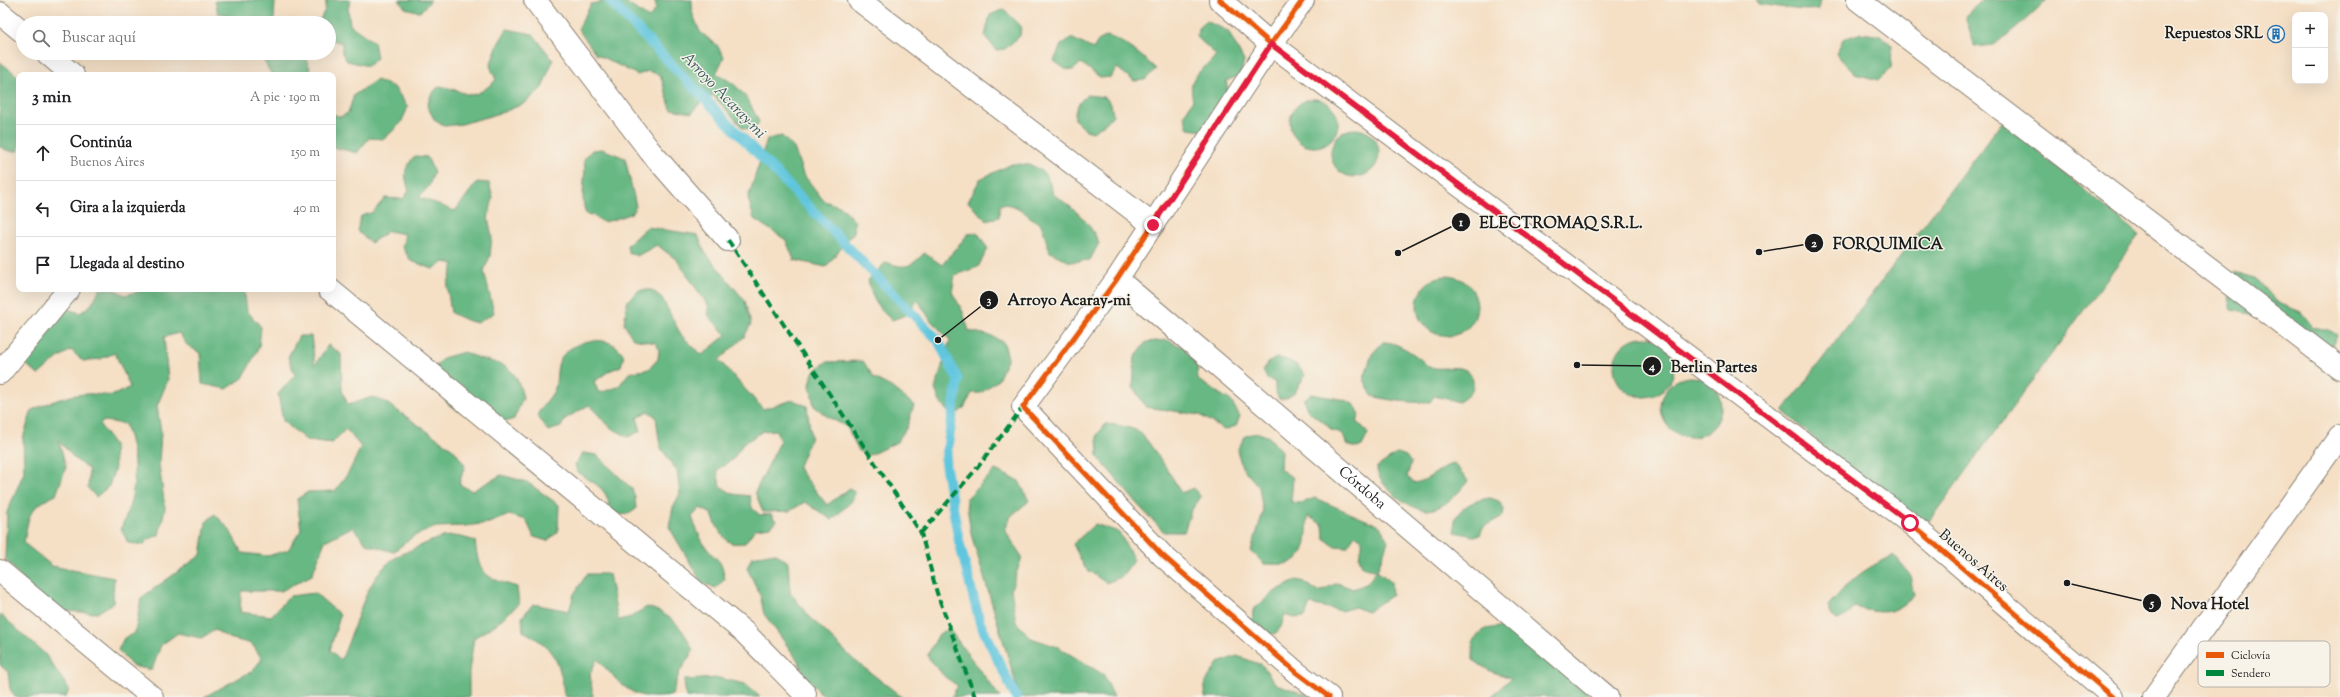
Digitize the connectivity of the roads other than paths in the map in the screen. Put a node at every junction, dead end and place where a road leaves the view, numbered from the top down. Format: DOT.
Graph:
graph roads {
  1 [pos="535,0"];
  2 [pos="859,0"];
  3 [pos="1220,0"];
  4 [pos="1303,0"];
  5 [pos="1858,0"];
  6 [pos="0,13"];
  7 [pos="16,26"];
  8 [pos="1271,44"];
  9 [pos="55,60"];
  10 [pos="69,72"];
  11 [pos="1153,225"];
  12 [pos="728,240"];
  13 [pos="1117,279"];
  14 [pos="67,292"];
  15 [pos="332,292"];
  16 [pos="2340,368"];
  17 [pos="0,373"];
  18 [pos="2340,436"];
  19 [pos="0,571"];
  20 [pos="805,694"];
  21 [pos="152,697"];
  22 [pos="1328,697"];
  23 [pos="1607,697"];
  24 [pos="2113,697"];
  25 [pos="2154,697"];
  1 -- 12 [label="street"];
  2 -- 11 [label="street"];
  3 -- 8 [label="street, Buenos Aires"];
  4 -- 8 [label="street"];
  5 -- 16 [label="street"];
  6 -- 7 [label="street"];
  8 -- 11 [label="street"];
  8 -- 24 [label="street, Buenos Aires"];
  9 -- 10 [label="street"];
  11 -- 13 [label="street"];
  13 -- 22 [label="street"];
  13 -- 23 [label="street, Córdoba"];
  14 -- 17 [label="street"];
  15 -- 20 [label="street"];
  18 -- 25 [label="street"];
  19 -- 21 [label="street"];
}
